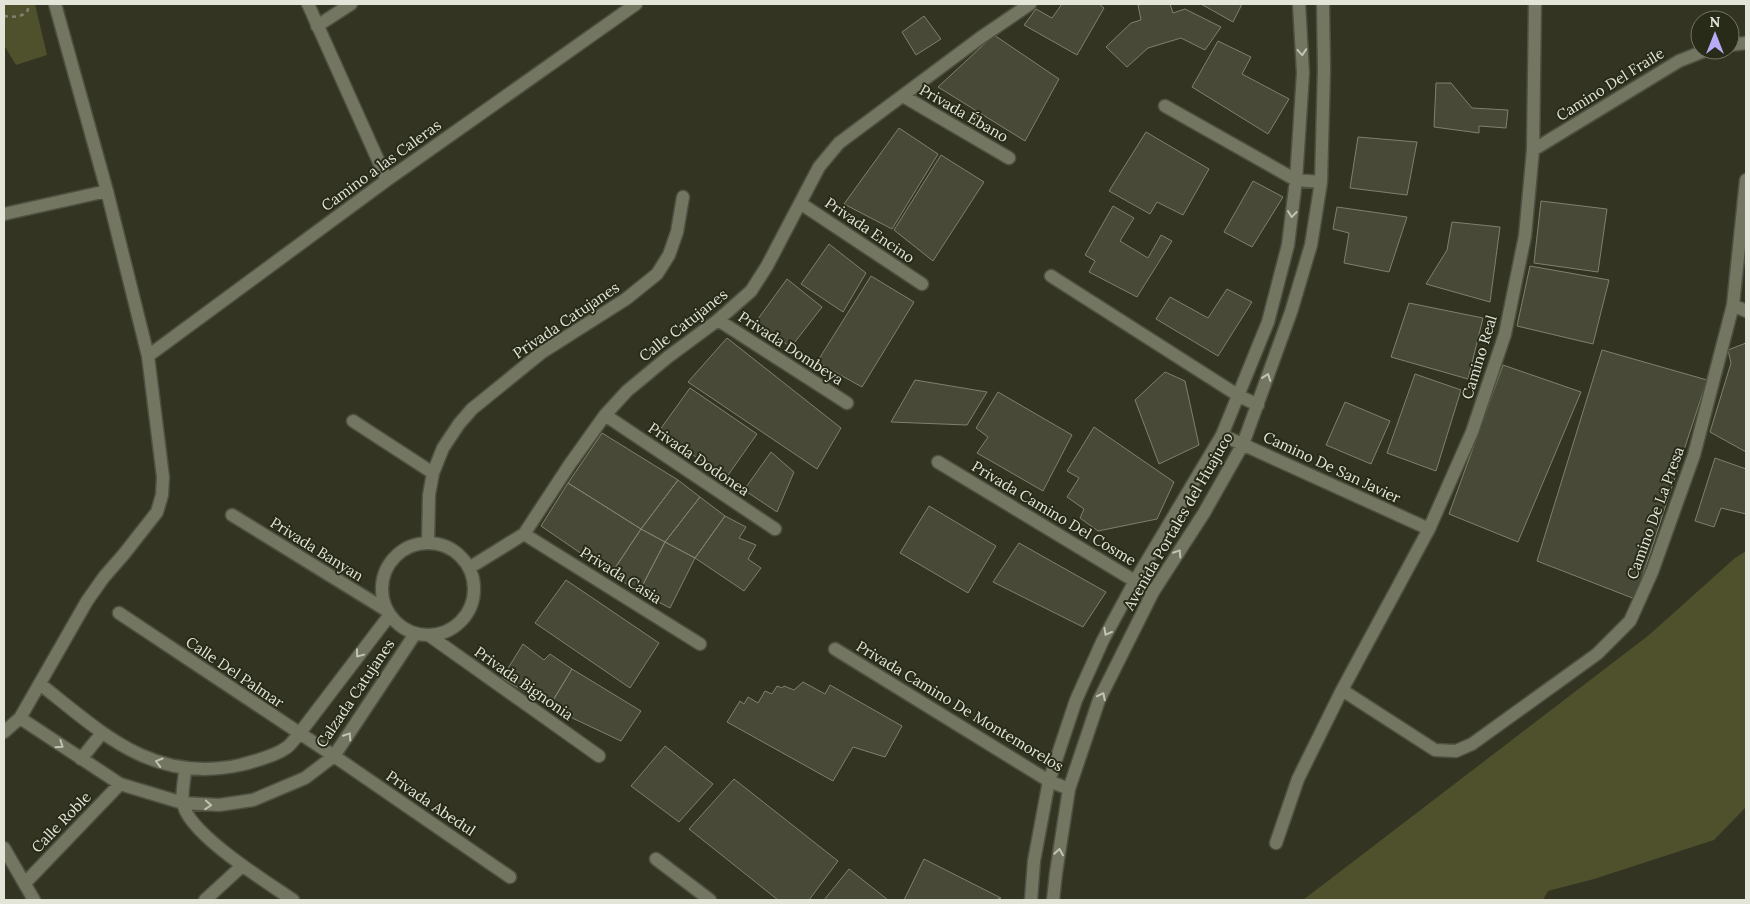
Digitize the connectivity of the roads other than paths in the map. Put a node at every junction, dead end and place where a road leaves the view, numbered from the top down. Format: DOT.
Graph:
graph roads {
  1 [pos="55,4"];
  2 [pos="308,4"];
  3 [pos="351,4"];
  4 [pos="636,4"];
  5 [pos="1030,4"];
  6 [pos="1299,4"];
  7 [pos="1323,4"];
  8 [pos="1535,4"];
  9 [pos="317,26"];
  10 [pos="1690,57"];
  11 [pos="903,96"];
  12 [pos="1165,106"];
  13 [pos="1533,150"];
  14 [pos="1009,158"];
  15 [pos="387,180"];
  16 [pos="1296,180"];
  17 [pos="1746,180"];
  18 [pos="1321,182"];
  19 [pos="107,191"];
  20 [pos="683,197"];
  21 [pos="800,203"];
  22 [pos="4,214"];
  23 [pos="1051,276"];
  24 [pos="922,284"];
  25 [pos="1734,305"];
  26 [pos="1746,311"];
  27 [pos="718,320"];
  28 [pos="148,356"];
  29 [pos="1239,396"];
  30 [pos="846,403"];
  31 [pos="1258,405"];
  32 [pos="605,415"];
  33 [pos="353,421"];
  34 [pos="1222,435"];
  35 [pos="1243,444"];
  36 [pos="938,462"];
  37 [pos="433,474"];
  38 [pos="232,515"];
  39 [pos="1429,529"];
  40 [pos="775,530"];
  41 [pos="524,534"];
  42 [pos="428,543"];
  43 [pos="469,568"];
  44 [pos="1135,581"];
  45 [pos="1153,592"];
  46 [pos="388,613"];
  47 [pos="119,614"];
  48 [pos="415,634"];
  49 [pos="430,636"];
  50 [pos="700,644"];
  51 [pos="835,649"];
  52 [pos="40,684"];
  53 [pos="1342,690"];
  54 [pos="20,718"];
  55 [pos="4,732"];
  56 [pos="102,734"];
  57 [pos="299,734"];
  58 [pos="334,756"];
  59 [pos="599,756"];
  60 [pos="80,759"];
  61 [pos="185,768"];
  62 [pos="1049,781"];
  63 [pos="120,784"];
  64 [pos="1069,789"];
  65 [pos="183,803"];
  66 [pos="1276,843"];
  67 [pos="4,848"];
  68 [pos="656,859"];
  69 [pos="242,866"];
  70 [pos="510,877"];
  71 [pos="25,883"];
  72 [pos="34,900"];
  73 [pos="206,900"];
  74 [pos="293,900"];
  75 [pos="710,900"];
  76 [pos="1031,900"];
  77 [pos="1053,900"];
  1 -- 19 [label="street"];
  2 -- 9 [label="street"];
  3 -- 9 [label="street"];
  4 -- 15 [label="street, Camino a las Caleras"];
  5 -- 11 [label="street"];
  6 -- 16 [label="street, Avenida Portales del Huajuco, one-way"];
  7 -- 18 [label="street, Avenida Portales del Huajuco"];
  8 -- 13 [label="street, Camino Real"];
  9 -- 15 [label="street"];
  10 -- 13 [label="street, Camino Del Fraile"];
  11 -- 14 [label="street, Privada Ébano"];
  11 -- 21 [label="street, Calle Catujanes"];
  12 -- 16 [label="street"];
  13 -- 39 [label="street, Camino Real"];
  15 -- 28 [label="street, Camino a las Caleras"];
  16 -- 18 [label="street"];
  16 -- 29 [label="street, Avenida Portales del Huajuco, one-way"];
  17 -- 25 [label="street, Camino De La Presa"];
  31 -- 18 [label="street, Avenida Portales del Huajuco, one-way"];
  19 -- 22 [label="street"];
  19 -- 28 [label="street"];
  20 -- 37 [label="street, Privada Catujanes"];
  21 -- 24 [label="street, Privada Encino"];
  21 -- 27 [label="street, Calle Catujanes"];
  23 -- 29 [label="street"];
  25 -- 26 [label="street"];
  25 -- 53 [label="street, Camino De La Presa"];
  27 -- 30 [label="street, Privada Dombeya"];
  27 -- 32 [label="street, Calle Catujanes"];
  28 -- 52 [label="street"];
  29 -- 31 [label="street"];
  29 -- 34 [label="street, Avenida Portales del Huajuco"];
  31 -- 35 [label="street, Avenida Portales del Huajuco"];
  32 -- 40 [label="street, Privada Dodonea"];
  32 -- 41 [label="street, Calle Catujanes"];
  33 -- 37 [label="street"];
  34 -- 35 [label="street, Camino De San Javier"];
  34 -- 44 [label="street, Avenida Portales del Huajuco"];
  35 -- 39 [label="street, Camino De San Javier"];
  45 -- 35 [label="street, Avenida Portales del Huajuco, one-way"];
  36 -- 44 [label="street, Privada Camino Del Cosme"];
  37 -- 42 [label="street, Privada Catujanes"];
  38 -- 46 [label="street, Privada Banyan"];
  39 -- 53 [label="street, Camino Real"];
  41 -- 43 [label="street, Calle Catujanes"];
  41 -- 50 [label="street, Privada Casia"];
  42 -- 43 [label="street"];
  42 -- 46 [label="street"];
  43 -- 49 [label="street"];
  44 -- 45 [label="street, Privada Camino Del Cosme"];
  44 -- 62 [label="street, Avenida Portales del Huajuco, one-way"];
  64 -- 45 [label="street, Avenida Portales del Huajuco, one-way"];
  46 -- 48 [label="street"];
  46 -- 57 [label="street, Calzada Catujanes, one-way"];
  47 -- 57 [label="street, Calle Del Palmar"];
  48 -- 49 [label="street"];
  58 -- 48 [label="street, Calzada Catujanes, one-way"];
  49 -- 59 [label="street, Privada Bignonia"];
  51 -- 62 [label="street, Privada Camino De Montemorelos"];
  52 -- 54 [label="street"];
  52 -- 56 [label="street, Calzada Catujanes"];
  53 -- 66 [label="street, Camino Real"];
  54 -- 55 [label="street"];
  54 -- 60 [label="street, Calzada Catujanes, one-way"];
  56 -- 60 [label="street"];
  61 -- 56 [label="street, Calzada Catujanes, one-way"];
  57 -- 58 [label="street, Calle Del Palmar"];
  57 -- 61 [label="street, Calzada Catujanes"];
  65 -- 58 [label="street, Calzada Catujanes, one-way"];
  58 -- 70 [label="street, Privada Abedul"];
  60 -- 63 [label="street, Calzada Catujanes"];
  61 -- 65 [label="street"];
  62 -- 64 [label="street, Privada Camino De Montemorelos"];
  62 -- 76 [label="street, Avenida Portales del Huajuco"];
  63 -- 65 [label="street, Calzada Catujanes"];
  63 -- 71 [label="street, Calle Roble"];
  77 -- 64 [label="street, Avenida Portales del Huajuco, one-way"];
  65 -- 69 [label="street"];
  67 -- 71 [label="street"];
  68 -- 75 [label="street"];
  69 -- 73 [label="street"];
  69 -- 74 [label="street"];
  71 -- 72 [label="street"];
}
